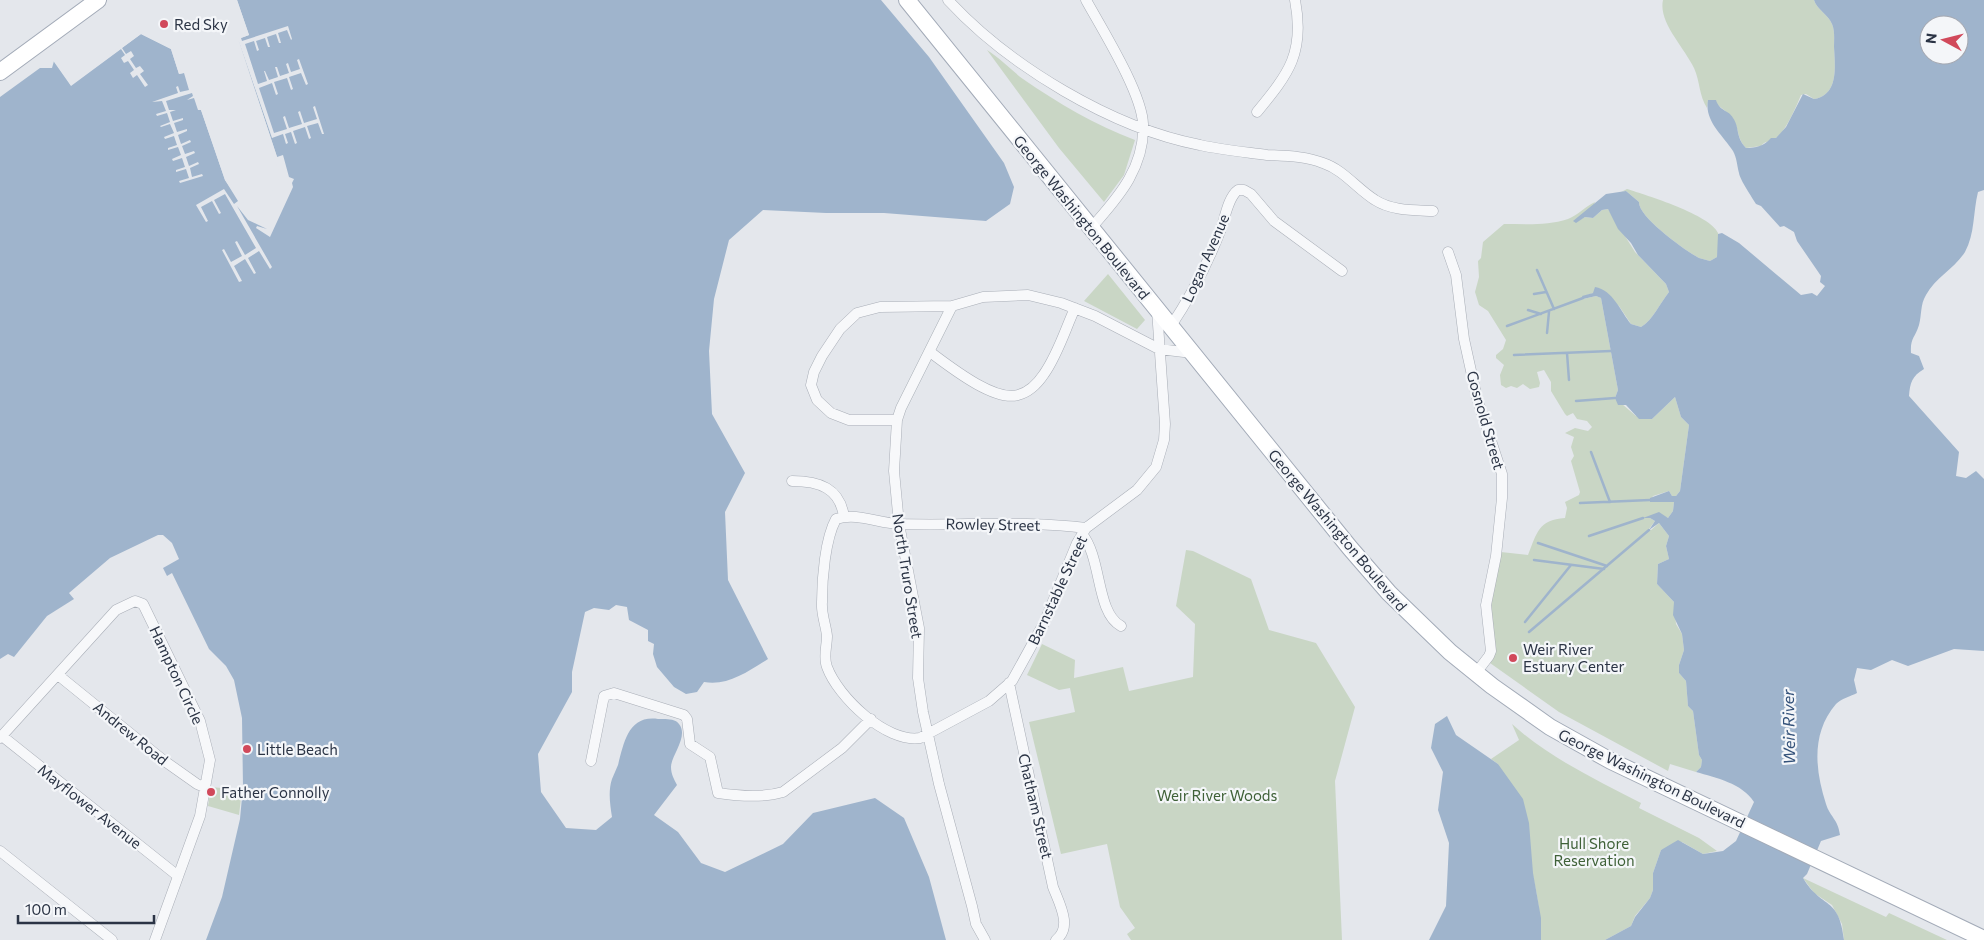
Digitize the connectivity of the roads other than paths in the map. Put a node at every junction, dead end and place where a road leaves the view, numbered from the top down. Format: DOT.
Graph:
graph roads {
  1 [pos="98,0"];
  2 [pos="907,0"];
  3 [pos="948,0"];
  4 [pos="1086,0"];
  5 [pos="1295,0"];
  6 [pos="0,72"];
  7 [pos="1257,112"];
  8 [pos="1143,130"];
  9 [pos="1433,212"];
  10 [pos="1092,227"];
  11 [pos="1448,252"];
  12 [pos="1342,271"];
  13 [pos="952,306"];
  14 [pos="1075,308"];
  15 [pos="1157,310"];
  16 [pos="1171,326"];
  17 [pos="1159,349"];
  18 [pos="930,352"];
  19 [pos="1192,353"];
  20 [pos="897,420"];
  21 [pos="792,481"];
  22 [pos="844,517"];
  23 [pos="899,524"];
  24 [pos="1084,531"];
  25 [pos="1122,626"];
  26 [pos="1476,673"];
  27 [pos="58,675"];
  28 [pos="1009,683"];
  29 [pos="871,719"];
  30 [pos="928,733"];
  31 [pos="1,737"];
  32 [pos="591,761"];
  33 [pos="206,788"];
  34 [pos="0,851"];
  35 [pos="178,876"];
  36 [pos="1984,939"];
  37 [pos="112,940"];
  38 [pos="155,940"];
  39 [pos="985,940"];
  40 [pos="1056,940"];
  1 -- 6 [label="main road"];
  2 -- 10 [label="main road, George Washington Boulevard"];
  3 -- 8 [label="street"];
  4 -- 8 [label="street"];
  5 -- 7 [label="street"];
  8 -- 9 [label="street"];
  8 -- 10 [label="street"];
  10 -- 15 [label="main road, George Washington Boulevard"];
  11 -- 26 [label="street, Gosnold Street"];
  12 -- 16 [label="street, Logan Avenue"];
  13 -- 14 [label="street"];
  13 -- 18 [label="street, North Truro Street"];
  13 -- 20 [label="street"];
  14 -- 17 [label="street"];
  14 -- 18 [label="street"];
  15 -- 16 [label="main road, George Washington Boulevard"];
  15 -- 17 [label="street, Barnstable Street"];
  16 -- 19 [label="main road, George Washington Boulevard"];
  17 -- 19 [label="street"];
  17 -- 24 [label="street, Barnstable Street"];
  18 -- 20 [label="street, North Truro Street"];
  19 -- 26 [label="main road, George Washington Boulevard"];
  20 -- 23 [label="street, North Truro Street"];
  21 -- 22 [label="street"];
  22 -- 23 [label="street, Rowley Street"];
  22 -- 29 [label="street, Barnstable Street"];
  23 -- 24 [label="street, Rowley Street"];
  23 -- 30 [label="street, North Truro Street"];
  24 -- 25 [label="street"];
  24 -- 28 [label="street, Barnstable Street"];
  26 -- 36 [label="main road, George Washington Boulevard"];
  27 -- 31 [label="street, Hampton Circle"];
  27 -- 33 [label="street, Andrew Road"];
  27 -- 33 [label="street, Hampton Circle"];
  28 -- 30 [label="street, Barnstable Street"];
  28 -- 40 [label="street, Chatham Street"];
  29 -- 30 [label="street, Barnstable Street"];
  29 -- 32 [label="street"];
  30 -- 39 [label="street, North Truro Street"];
  31 -- 35 [label="street, Mayflower Avenue"];
  33 -- 35 [label="street, Hampton Circle"];
  34 -- 37 [label="street"];
  35 -- 38 [label="street, Hampton Circle"];
}
